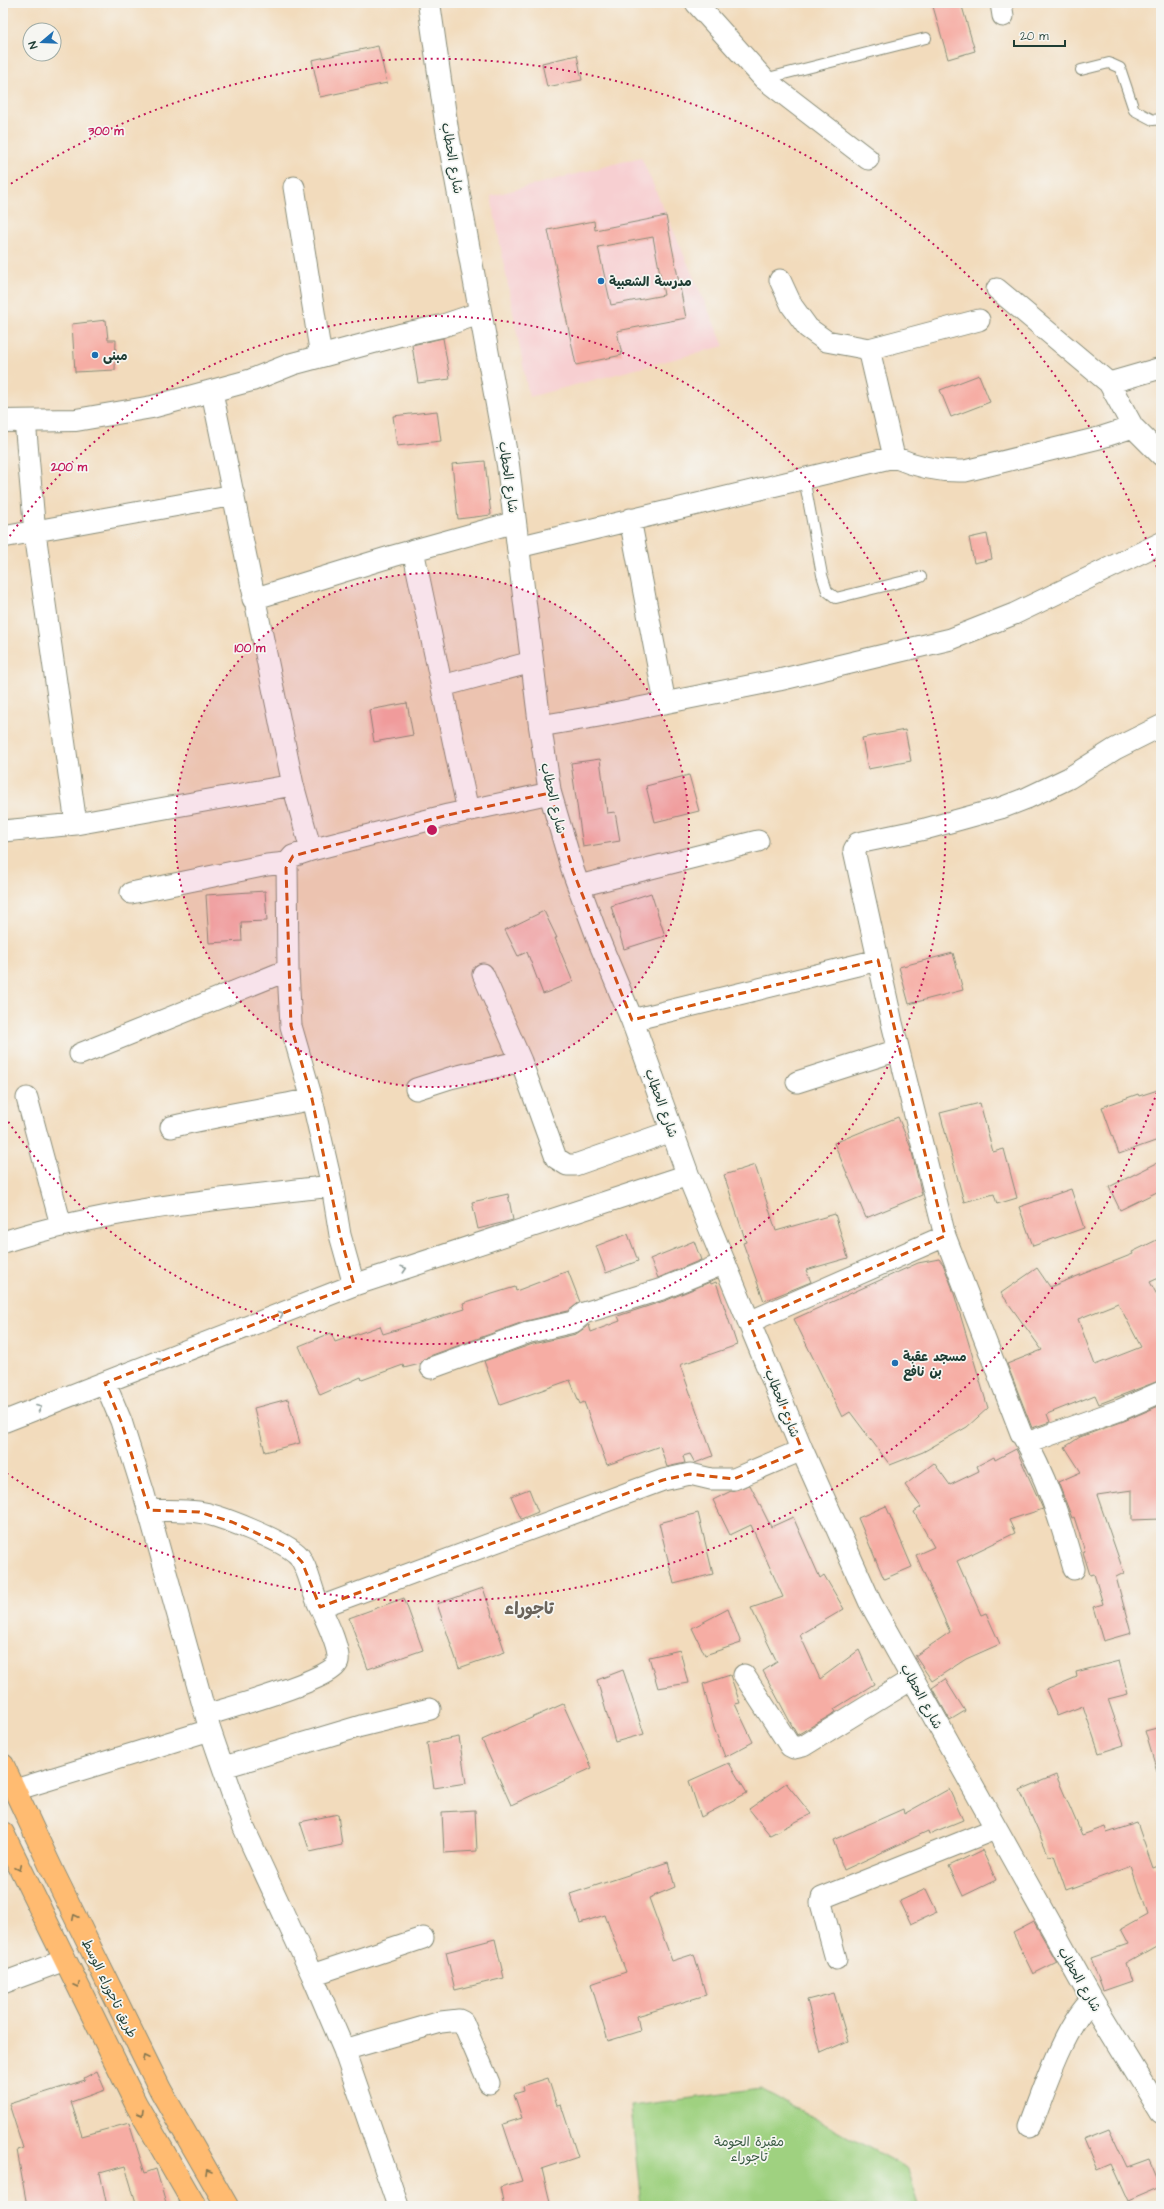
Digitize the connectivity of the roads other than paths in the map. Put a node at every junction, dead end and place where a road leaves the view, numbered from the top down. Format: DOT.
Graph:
graph roads {
  1 [pos="429,3"];
  2 [pos="696,3"];
  3 [pos="926,38"];
  4 [pos="1081,70"];
  5 [pos="764,79"];
  6 [pos="1161,119"];
  7 [pos="868,159"];
  8 [pos="294,187"];
  9 [pos="780,280"];
  10 [pos="997,289"];
  11 [pos="480,313"];
  12 [pos="979,320"];
  13 [pos="869,349"];
  14 [pos="321,356"];
  15 [pos="1161,368"];
  16 [pos="1108,383"];
  17 [pos="212,392"];
  18 [pos="3,421"];
  19 [pos="25,421"];
  20 [pos="1133,426"];
  21 [pos="1161,456"];
  22 [pos="894,457"];
  23 [pos="804,478"];
  24 [pos="234,495"];
  25 [pos="630,519"];
  26 [pos="515,522"];
  27 [pos="35,532"];
  28 [pos="3,537"];
  29 [pos="1161,543"];
  30 [pos="518,547"];
  31 [pos="413,550"];
  32 [pos="921,577"];
  33 [pos="253,599"];
  34 [pos="532,662"];
  35 [pos="442,686"];
  36 [pos="665,703"];
  37 [pos="540,726"];
  38 [pos="1161,726"];
  39 [pos="293,785"];
  40 [pos="550,793"];
  41 [pos="468,811"];
  42 [pos="76,824"];
  43 [pos="3,831"];
  44 [pos="758,841"];
  45 [pos="311,850"];
  46 [pos="287,863"];
  47 [pos="579,886"];
  48 [pos="132,893"];
  49 [pos="878,960"];
  50 [pos="288,970"];
  51 [pos="483,974"];
  52 [pos="632,1020"];
  53 [pos="898,1050"];
  54 [pos="80,1054"];
  55 [pos="521,1061"];
  56 [pos="797,1082"];
  57 [pos="416,1089"];
  58 [pos="27,1098"];
  59 [pos="312,1098"];
  60 [pos="171,1127"];
  61 [pos="672,1131"];
  62 [pos="688,1174"];
  63 [pos="332,1186"];
  64 [pos="61,1225"];
  65 [pos="945,1236"];
  66 [pos="3,1242"];
  67 [pos="725,1263"];
  68 [pos="354,1285"];
  69 [pos="749,1322"];
  70 [pos="430,1368"];
  71 [pos="105,1383"];
  72 [pos="1161,1392"];
  73 [pos="3,1422"];
  74 [pos="1027,1443"];
  75 [pos="802,1450"];
  76 [pos="149,1510"];
  77 [pos="1074,1569"];
  78 [pos="320,1607"];
  79 [pos="744,1676"];
  80 [pos="912,1679"];
  81 [pos="430,1709"];
  82 [pos="208,1723"];
  83 [pos="3,1765"];
  84 [pos="224,1767"];
  85 [pos="15,1790"];
  86 [pos="995,1829"];
  87 [pos="3,1832"];
  88 [pos="423,1938"];
  89 [pos="836,1959"];
  90 [pos="65,1960"];
  91 [pos="312,1975"];
  92 [pos="3,1983"];
  93 [pos="1092,2000"];
  94 [pos="344,2050"];
  95 [pos="488,2084"];
  96 [pos="1161,2113"];
  97 [pos="1030,2126"];
  98 [pos="195,2206"];
  99 [pos="227,2206"];
  100 [pos="398,2206"];
  1 -- 11 [label="street, شارع الحطاب"];
  2 -- 5 [label="street"];
  3 -- 5 [label="lane"];
  4 -- 6 [label="lane"];
  5 -- 7 [label="street"];
  8 -- 14 [label="street"];
  9 -- 13 [label="street"];
  10 -- 16 [label="street"];
  11 -- 14 [label="street"];
  11 -- 26 [label="street, شارع الحطاب"];
  12 -- 13 [label="street"];
  13 -- 22 [label="street"];
  14 -- 17 [label="street"];
  15 -- 16 [label="street"];
  16 -- 20 [label="street"];
  17 -- 19 [label="street"];
  17 -- 24 [label="street"];
  18 -- 19 [label="street"];
  19 -- 27 [label="street"];
  20 -- 21 [label="street"];
  20 -- 22 [label="street"];
  22 -- 23 [label="street"];
  23 -- 25 [label="street"];
  23 -- 32 [label="lane"];
  24 -- 27 [label="street"];
  24 -- 33 [label="street"];
  25 -- 30 [label="street"];
  25 -- 36 [label="street"];
  26 -- 30 [label="street, شارع الحطاب"];
  26 -- 31 [label="street"];
  27 -- 28 [label="street"];
  27 -- 42 [label="street"];
  29 -- 36 [label="street"];
  30 -- 34 [label="street, شارع الحطاب"];
  31 -- 33 [label="street"];
  31 -- 35 [label="street"];
  33 -- 39 [label="street"];
  34 -- 35 [label="street"];
  34 -- 37 [label="street, شارع الحطاب"];
  35 -- 41 [label="street"];
  36 -- 37 [label="street"];
  37 -- 40 [label="street, شارع الحطاب"];
  38 -- 49 [label="street"];
  39 -- 42 [label="street"];
  39 -- 45 [label="street"];
  40 -- 41 [label="street"];
  40 -- 47 [label="street, شارع الحطاب"];
  41 -- 45 [label="street"];
  42 -- 43 [label="street"];
  44 -- 47 [label="street"];
  45 -- 46 [label="street"];
  46 -- 48 [label="street"];
  46 -- 50 [label="street"];
  47 -- 52 [label="street, شارع الحطاب"];
  49 -- 52 [label="street"];
  49 -- 53 [label="street"];
  50 -- 54 [label="street"];
  50 -- 59 [label="street"];
  51 -- 55 [label="street"];
  52 -- 61 [label="street, شارع الحطاب"];
  53 -- 56 [label="street"];
  53 -- 65 [label="street"];
  55 -- 57 [label="street"];
  55 -- 61 [label="street"];
  58 -- 64 [label="street"];
  59 -- 60 [label="street"];
  59 -- 63 [label="street"];
  61 -- 62 [label="street, شارع الحطاب"];
  62 -- 67 [label="street, شارع الحطاب"];
  68 -- 62 [label="street, one-way"];
  63 -- 64 [label="street"];
  63 -- 68 [label="street"];
  64 -- 66 [label="street"];
  65 -- 69 [label="street"];
  65 -- 74 [label="street"];
  67 -- 69 [label="street, شارع الحطاب"];
  67 -- 70 [label="street"];
  71 -- 68 [label="street, one-way"];
  69 -- 75 [label="street, شارع الحطاب"];
  73 -- 71 [label="street, one-way"];
  71 -- 76 [label="street"];
  72 -- 74 [label="street"];
  74 -- 77 [label="street"];
  75 -- 78 [label="street"];
  75 -- 80 [label="street, شارع الحطاب"];
  76 -- 78 [label="street"];
  76 -- 82 [label="street"];
  78 -- 82 [label="street"];
  79 -- 80 [label="street"];
  80 -- 86 [label="street, شارع الحطاب"];
  81 -- 84 [label="street"];
  82 -- 84 [label="street"];
  82 -- 85 [label="street"];
  83 -- 85 [label="main road, طريق تاجوراء الوسط"];
  84 -- 91 [label="street"];
  99 -- 85 [label="main road, طريق تاجوراء الوسط, one-way"];
  86 -- 89 [label="street"];
  86 -- 93 [label="street, شارع الحطاب"];
  87 -- 90 [label="main road, one-way"];
  88 -- 91 [label="street"];
  90 -- 92 [label="street"];
  90 -- 98 [label="main road, one-way"];
  91 -- 94 [label="street"];
  93 -- 96 [label="street, شارع الحطاب"];
  93 -- 97 [label="street"];
  94 -- 95 [label="street"];
  94 -- 100 [label="street"];
}
